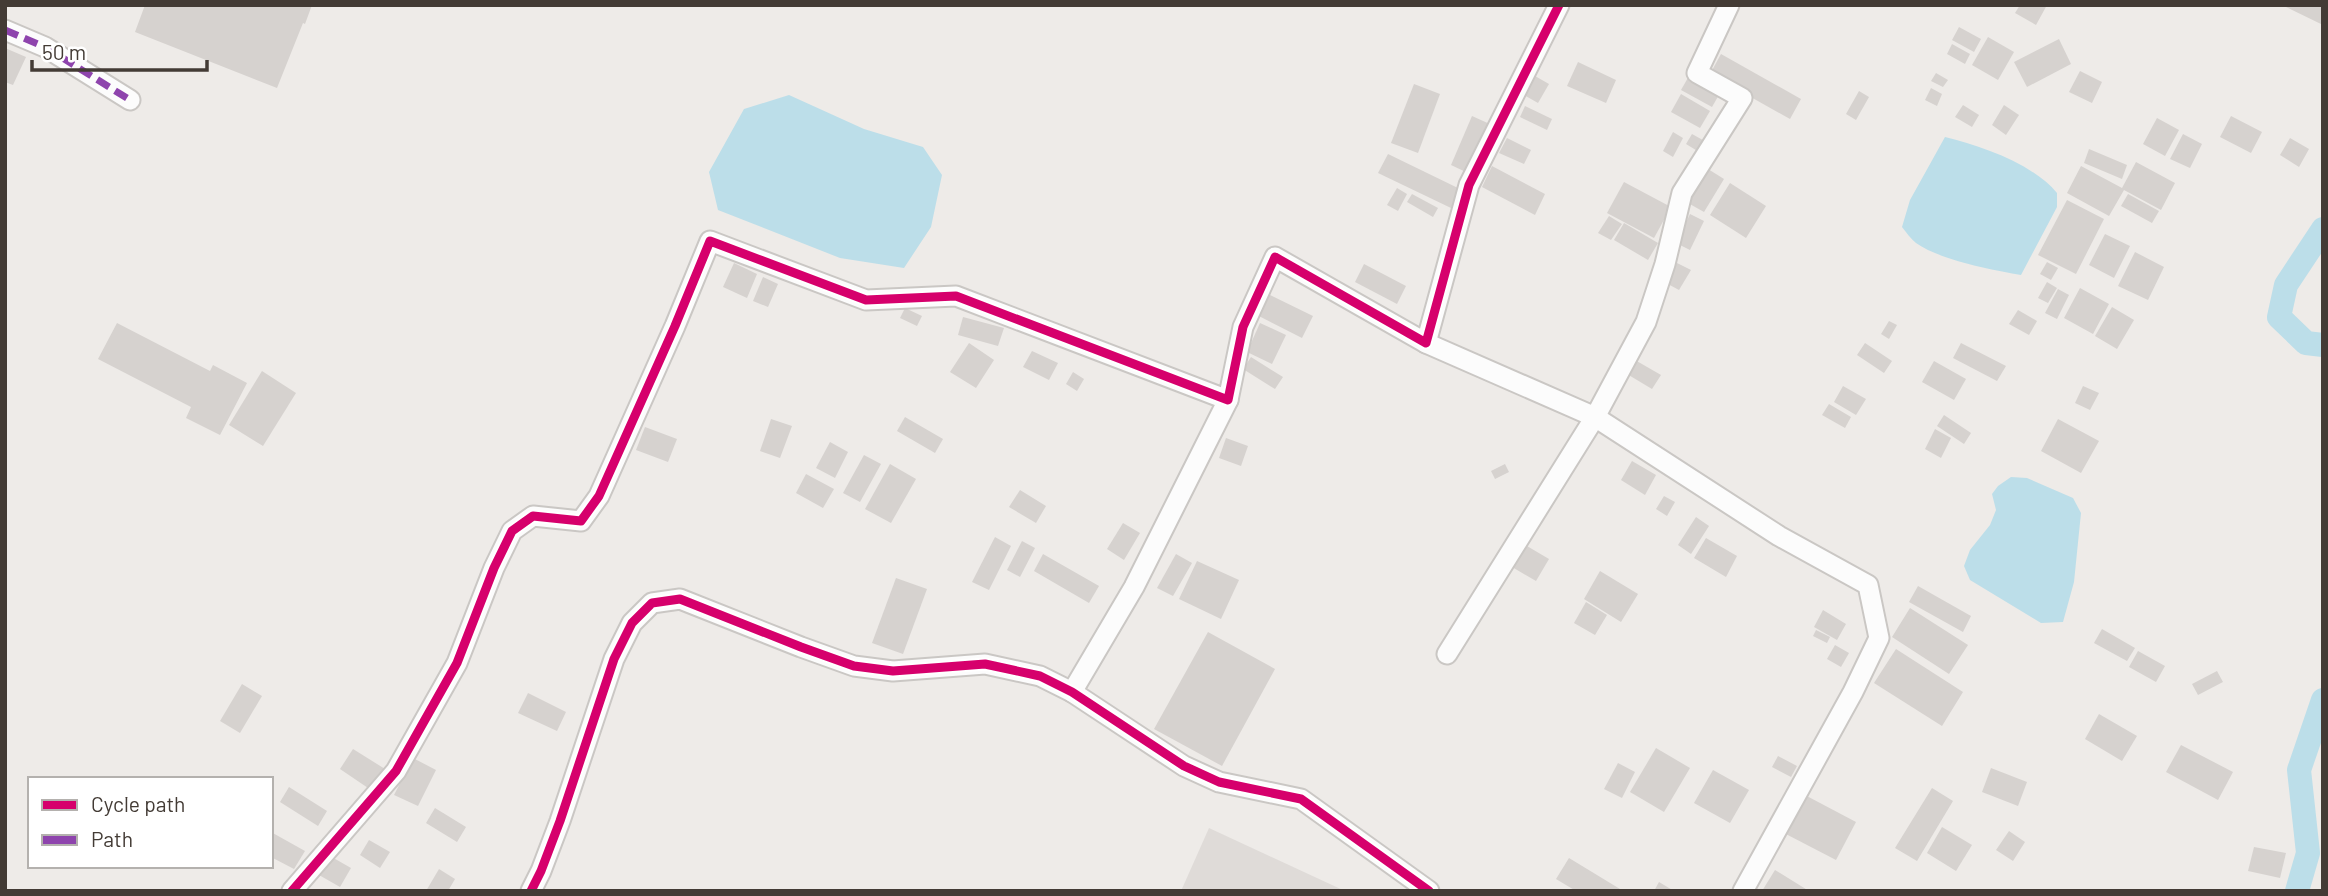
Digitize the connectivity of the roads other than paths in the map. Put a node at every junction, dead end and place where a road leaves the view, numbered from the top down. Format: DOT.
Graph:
graph roads {
  1 [pos="1559,5"];
  2 [pos="1729,5"];
  3 [pos="5,30"];
  4 [pos="130,100"];
  5 [pos="1426,343"];
  6 [pos="1228,400"];
  7 [pos="1595,417"];
  8 [pos="1447,654"];
  9 [pos="1072,692"];
  10 [pos="292,891"];
  11 [pos="531,891"];
  12 [pos="1429,891"];
  13 [pos="1744,891"];
  1 -- 5 [label="street"];
  2 -- 7 [label="street"];
  3 -- 4 [label="street"];
  5 -- 6 [label="street"];
  5 -- 7 [label="street"];
  6 -- 9 [label="street"];
  6 -- 10 [label="street"];
  7 -- 8 [label="street"];
  7 -- 13 [label="street"];
  9 -- 11 [label="street"];
  9 -- 12 [label="street"];
}
